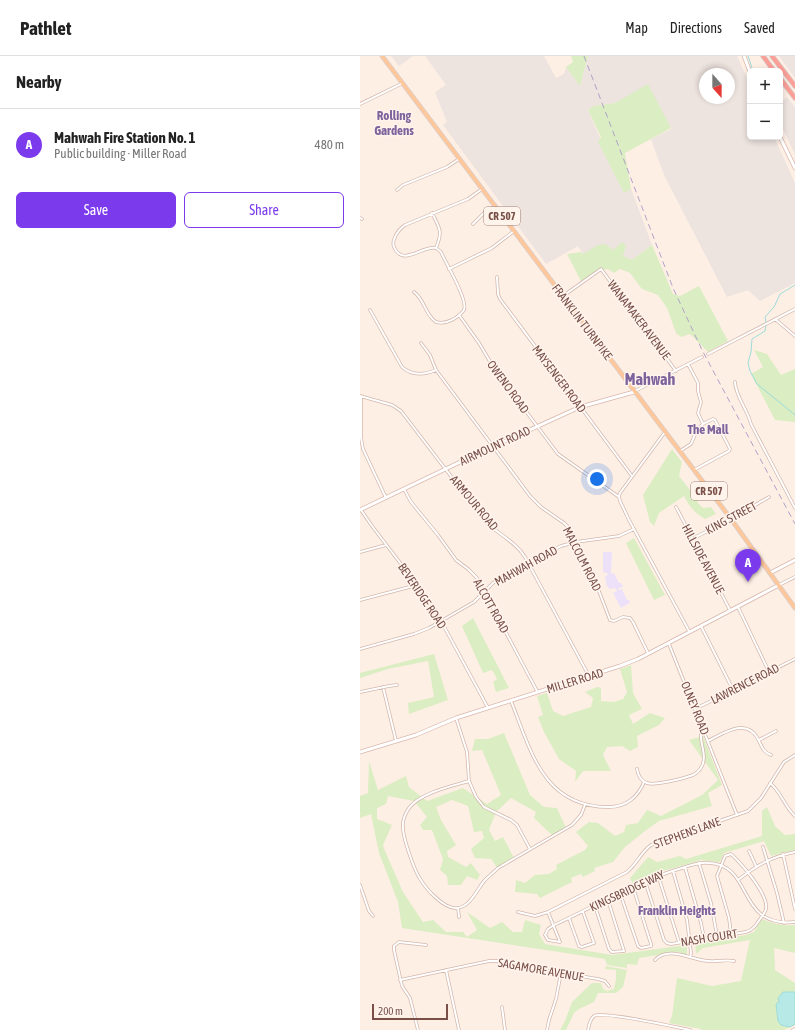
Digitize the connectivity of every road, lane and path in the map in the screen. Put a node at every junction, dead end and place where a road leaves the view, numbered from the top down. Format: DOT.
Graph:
graph roads {
  1 [pos="382,56"];
  2 [pos="744,56"];
  3 [pos="763,56"];
  4 [pos="772,56"];
  5 [pos="748,68"];
  6 [pos="772,68"];
  7 [pos="783,82"];
  8 [pos="403,83"];
  9 [pos="795,86"];
  10 [pos="795,98"];
  11 [pos="360,104"];
  12 [pos="781,140"];
  13 [pos="459,159"];
  14 [pos="795,168"];
  15 [pos="482,189"];
  16 [pos="397,190"];
  17 [pos="495,206"];
  18 [pos="432,213"];
  19 [pos="473,224"];
  20 [pos="514,231"];
  21 [pos="436,248"];
  22 [pos="449,269"];
  23 [pos="497,277"];
  24 [pos="414,292"];
  25 [pos="563,296"];
  26 [pos="795,308"];
  27 [pos="370,310"];
  28 [pos="459,315"];
  29 [pos="775,318"];
  30 [pos="795,336"];
  31 [pos="421,343"];
  32 [pos="708,354"];
  33 [pos="702,357"];
  34 [pos="688,364"];
  35 [pos="436,370"];
  36 [pos="676,371"];
  37 [pos="736,382"];
  38 [pos="634,392"];
  39 [pos="360,397"];
  40 [pos="580,407"];
  41 [pos="703,424"];
  42 [pos="537,427"];
  43 [pos="665,432"];
  44 [pos="494,446"];
  45 [pos="679,451"];
  46 [pos="445,469"];
  47 [pos="693,470"];
  48 [pos="632,476"];
  49 [pos="404,489"];
  50 [pos="619,497"];
  51 [pos="769,497"];
  52 [pos="386,498"];
  53 [pos="676,508"];
  54 [pos="795,508"];
  55 [pos="360,510"];
  56 [pos="730,519"];
  57 [pos="634,529"];
  58 [pos="692,539"];
  59 [pos="576,542"];
  60 [pos="386,545"];
  61 [pos="360,552"];
  62 [pos="795,560"];
  63 [pos="528,563"];
  64 [pos="770,573"];
  65 [pos="795,577"];
  66 [pos="417,585"];
  67 [pos="779,585"];
  68 [pos="485,591"];
  69 [pos="360,600"];
  70 [pos="737,606"];
  71 [pos="795,608"];
  72 [pos="730,610"];
  73 [pos="441,621"];
  74 [pos="701,625"];
  75 [pos="690,631"];
  76 [pos="668,642"];
  77 [pos="360,649"];
  78 [pos="648,653"];
  79 [pos="795,659"];
  80 [pos="769,672"];
  81 [pos="589,676"];
  82 [pos="397,685"];
  83 [pos="383,687"];
  84 [pos="733,690"];
  85 [pos="360,692"];
  86 [pos="538,692"];
  87 [pos="511,701"];
  88 [pos="488,708"];
  89 [pos="695,709"];
  90 [pos="456,718"];
  91 [pos="702,727"];
  92 [pos="776,731"];
  93 [pos="759,740"];
  94 [pos="396,741"];
  95 [pos="708,741"];
  96 [pos="360,752"];
  97 [pos="771,755"];
  98 [pos="795,755"];
  99 [pos="637,769"];
  100 [pos="469,781"];
  101 [pos="644,782"];
  102 [pos="770,783"];
  103 [pos="585,804"];
  104 [pos="737,815"];
  105 [pos="795,816"];
  106 [pos="763,847"];
  107 [pos="530,849"];
  108 [pos="749,851"];
  109 [pos="795,852"];
  110 [pos="783,854"];
  111 [pos="767,860"];
  112 [pos="699,863"];
  113 [pos="721,866"];
  114 [pos="756,866"];
  115 [pos="686,867"];
  116 [pos="672,871"];
  117 [pos="747,872"];
  118 [pos="658,875"];
  119 [pos="738,880"];
  120 [pos="645,881"];
  121 [pos="360,885"];
  122 [pos="633,887"];
  123 [pos="620,893"];
  124 [pos="608,900"];
  125 [pos="595,906"];
  126 [pos="458,908"];
  127 [pos="795,909"];
  128 [pos="518,912"];
  129 [pos="548,912"];
  130 [pos="583,912"];
  131 [pos="373,916"];
  132 [pos="762,916"];
  133 [pos="459,917"];
  134 [pos="569,918"];
  135 [pos="795,922"];
  136 [pos="784,923"];
  137 [pos="554,925"];
  138 [pos="731,934"];
  139 [pos="718,936"];
  140 [pos="704,938"];
  141 [pos="690,940"];
  142 [pos="679,942"];
  143 [pos="426,945"];
  144 [pos="690,957"];
  145 [pos="655,960"];
  146 [pos="734,961"];
  147 [pos="446,970"];
  148 [pos="561,973"];
  149 [pos="400,980"];
  150 [pos="608,986"];
  151 [pos="502,1007"];
  152 [pos="418,1030"];
  153 [pos="460,1030"];
  154 [pos="505,1030"];
  155 [pos="547,1030"];
  156 [pos="588,1030"];
  157 [pos="688,1030"];
  1 -- 8 [label="main road, FRANKLIN TURNPIKE / CR 507"];
  2 -- 5 [label="street"];
  3 -- 6 [label="highway"];
  4 -- 9 [label="highway"];
  7 -- 10 [label="highway"];
  8 -- 11 [label="street"];
  8 -- 13 [label="main road, FRANKLIN TURNPIKE / CR 507"];
  12 -- 14 [label="street"];
  13 -- 15 [label="main road, FRANKLIN TURNPIKE / CR 507"];
  13 -- 16 [label="street"];
  15 -- 17 [label="main road, FRANKLIN TURNPIKE / CR 507"];
  15 -- 18 [label="street"];
  17 -- 19 [label="street"];
  17 -- 20 [label="main road, FRANKLIN TURNPIKE / CR 507"];
  18 -- 21 [label="street"];
  18 -- 21 [label="street"];
  20 -- 22 [label="street"];
  20 -- 25 [label="main road, FRANKLIN TURNPIKE / CR 507"];
  21 -- 22 [label="street"];
  22 -- 28 [label="street"];
  23 -- 40 [label="street, MAYSENGER ROAD"];
  24 -- 28 [label="street"];
  25 -- 36 [label="street, WANAMAKER AVENUE"];
  25 -- 38 [label="main road, FRANKLIN TURNPIKE / CR 507"];
  26 -- 29 [label="street"];
  27 -- 35 [label="street"];
  28 -- 42 [label="street, OWENO ROAD"];
  29 -- 30 [label="street"];
  29 -- 32 [label="street"];
  31 -- 35 [label="street, MALCOLM ROAD"];
  33 -- 34 [label="street"];
  34 -- 36 [label="street"];
  34 -- 41 [label="street"];
  35 -- 44 [label="street, MALCOLM ROAD"];
  36 -- 38 [label="street"];
  37 -- 54 [label="street"];
  38 -- 40 [label="street, AIRMOUNT ROAD"];
  38 -- 43 [label="main road, FRANKLIN TURNPIKE / CR 507"];
  39 -- 46 [label="street, ARMOUR ROAD"];
  39 -- 52 [label="street"];
  40 -- 42 [label="street, AIRMOUNT ROAD"];
  40 -- 48 [label="street, MAYSENGER ROAD"];
  41 -- 45 [label="street"];
  41 -- 47 [label="street"];
  42 -- 44 [label="street, AIRMOUNT ROAD"];
  42 -- 50 [label="street, OWENO ROAD"];
  43 -- 45 [label="main road, FRANKLIN TURNPIKE / CR 507"];
  43 -- 48 [label="street"];
  44 -- 46 [label="street, AIRMOUNT ROAD"];
  44 -- 59 [label="street, MALCOLM ROAD"];
  45 -- 47 [label="main road, FRANKLIN TURNPIKE / CR 507"];
  46 -- 49 [label="street, AIRMOUNT ROAD"];
  46 -- 63 [label="street, ARMOUR ROAD"];
  47 -- 56 [label="main road, FRANKLIN TURNPIKE / CR 507"];
  48 -- 50 [label="street"];
  49 -- 52 [label="street, AIRMOUNT ROAD"];
  49 -- 68 [label="street, ALCOTT ROAD"];
  50 -- 57 [label="street"];
  51 -- 56 [label="street, KING STREET"];
  52 -- 55 [label="street, AIRMOUNT ROAD"];
  53 -- 58 [label="street, HILLSIDE AVENUE"];
  55 -- 60 [label="street, BEVERIDGE ROAD"];
  56 -- 58 [label="street, KING STREET"];
  56 -- 64 [label="main road, FRANKLIN TURNPIKE / CR 507"];
  57 -- 59 [label="street, MAHWAH ROAD"];
  57 -- 75 [label="street"];
  58 -- 72 [label="street, HILLSIDE AVENUE"];
  59 -- 63 [label="street, MAHWAH ROAD"];
  59 -- 78 [label="street, MALCOLM ROAD"];
  60 -- 61 [label="street"];
  60 -- 66 [label="street, BEVERIDGE ROAD"];
  62 -- 64 [label="street"];
  63 -- 68 [label="street, MAHWAH ROAD"];
  63 -- 81 [label="street, ARMOUR ROAD"];
  64 -- 67 [label="main road, FRANKLIN TURNPIKE / CR 507"];
  65 -- 67 [label="street"];
  66 -- 69 [label="street"];
  66 -- 73 [label="street, BEVERIDGE ROAD"];
  67 -- 70 [label="street, MILLER ROAD"];
  67 -- 71 [label="main road, FRANKLIN TURNPIKE / CR 507"];
  68 -- 73 [label="street, MAHWAH ROAD"];
  68 -- 86 [label="street, ALCOTT ROAD"];
  70 -- 72 [label="street, MILLER ROAD"];
  70 -- 80 [label="street"];
  72 -- 74 [label="street, MILLER ROAD"];
  73 -- 77 [label="street, MAHWAH ROAD"];
  73 -- 88 [label="street, BEVERIDGE ROAD"];
  74 -- 75 [label="street, MILLER ROAD"];
  74 -- 84 [label="street"];
  75 -- 76 [label="street, MILLER ROAD"];
  76 -- 78 [label="street, MILLER ROAD"];
  76 -- 89 [label="street, OLNEY ROAD"];
  78 -- 81 [label="street, MILLER ROAD"];
  79 -- 80 [label="street, LAWRENCE ROAD"];
  80 -- 84 [label="street, LAWRENCE ROAD"];
  81 -- 86 [label="street, MILLER ROAD"];
  82 -- 83 [label="street"];
  83 -- 85 [label="street"];
  83 -- 94 [label="street"];
  84 -- 89 [label="street, LAWRENCE ROAD"];
  86 -- 87 [label="street, MILLER ROAD"];
  87 -- 88 [label="street, MILLER ROAD"];
  87 -- 103 [label="street"];
  88 -- 90 [label="street, MILLER ROAD"];
  89 -- 91 [label="street, OLNEY ROAD"];
  90 -- 94 [label="street, MILLER ROAD"];
  90 -- 100 [label="street"];
  91 -- 95 [label="street, OLNEY ROAD"];
  91 -- 101 [label="street"];
  92 -- 93 [label="street"];
  93 -- 95 [label="street"];
  93 -- 97 [label="street"];
  94 -- 96 [label="street, MILLER ROAD"];
  95 -- 104 [label="street, OLNEY ROAD"];
  98 -- 102 [label="street, STEPHENS LANE"];
  99 -- 101 [label="street"];
  100 -- 107 [label="street"];
  100 -- 126 [label="street"];
  101 -- 103 [label="street"];
  102 -- 104 [label="street, STEPHENS LANE"];
  102 -- 105 [label="street"];
  103 -- 107 [label="street"];
  104 -- 129 [label="street, STEPHENS LANE"];
  106 -- 111 [label="street"];
  107 -- 126 [label="street"];
  108 -- 114 [label="street"];
  109 -- 110 [label="street"];
  110 -- 111 [label="street"];
  110 -- 127 [label="street"];
  111 -- 114 [label="street"];
  111 -- 136 [label="street"];
  112 -- 113 [label="street, KINGSBRIDGE WAY"];
  112 -- 115 [label="street, KINGSBRIDGE WAY"];
  112 -- 139 [label="street"];
  113 -- 117 [label="street"];
  113 -- 119 [label="street, KINGSBRIDGE WAY"];
  113 -- 138 [label="street"];
  114 -- 117 [label="street"];
  115 -- 116 [label="street, KINGSBRIDGE WAY"];
  115 -- 140 [label="street"];
  116 -- 118 [label="street, KINGSBRIDGE WAY"];
  116 -- 141 [label="street"];
  117 -- 119 [label="street"];
  117 -- 132 [label="street"];
  118 -- 120 [label="street, KINGSBRIDGE WAY"];
  118 -- 142 [label="street"];
  119 -- 132 [label="street, KINGSBRIDGE WAY"];
  120 -- 122 [label="street, KINGSBRIDGE WAY"];
  120 -- 142 [label="street, NASH COURT"];
  121 -- 131 [label="street"];
  122 -- 123 [label="street, KINGSBRIDGE WAY"];
  122 -- 123 [label="street"];
  123 -- 124 [label="street, KINGSBRIDGE WAY"];
  124 -- 125 [label="street, KINGSBRIDGE WAY"];
  124 -- 125 [label="street"];
  125 -- 130 [label="street, KINGSBRIDGE WAY"];
  126 -- 133 [label="street"];
  128 -- 129 [label="street, STEPHENS LANE"];
  129 -- 137 [label="street"];
  130 -- 134 [label="street, KINGSBRIDGE WAY"];
  130 -- 134 [label="street"];
  132 -- 136 [label="street"];
  132 -- 138 [label="street, NASH COURT"];
  134 -- 137 [label="street, KINGSBRIDGE WAY"];
  135 -- 136 [label="street"];
  137 -- 137 [label="street"];
  138 -- 139 [label="street, NASH COURT"];
  139 -- 140 [label="street, NASH COURT"];
  140 -- 141 [label="street, NASH COURT"];
  141 -- 142 [label="street, NASH COURT"];
  141 -- 144 [label="street"];
  143 -- 149 [label="street"];
  144 -- 145 [label="street"];
  144 -- 146 [label="street"];
  147 -- 148 [label="street, SAGAMORE AVENUE"];
  147 -- 149 [label="street, SAGAMORE AVENUE"];
  147 -- 153 [label="street"];
  148 -- 150 [label="street, SAGAMORE AVENUE"];
  148 -- 155 [label="street"];
  149 -- 152 [label="street"];
  151 -- 154 [label="street"];
  156 -- 157 [label="street"];
}
